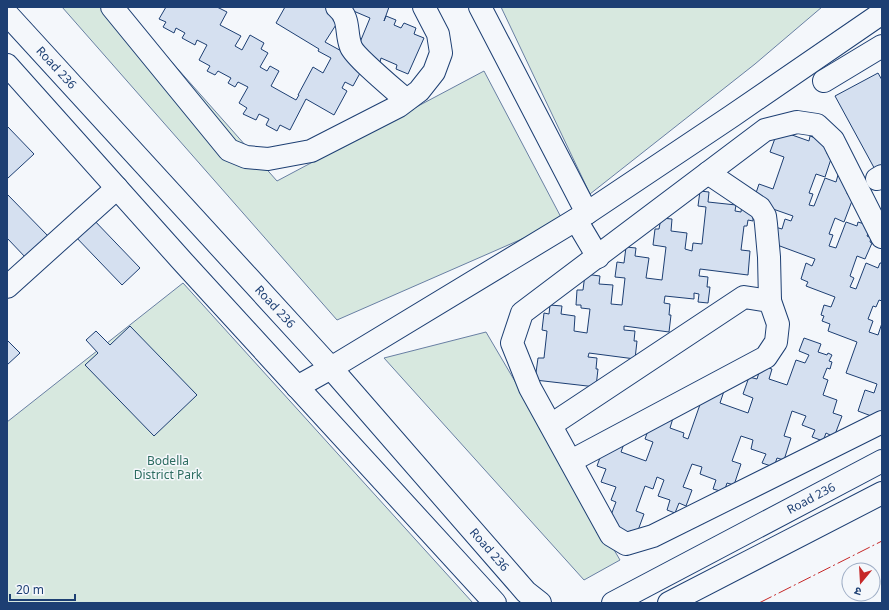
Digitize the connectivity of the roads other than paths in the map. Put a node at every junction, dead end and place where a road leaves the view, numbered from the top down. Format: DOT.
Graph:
graph roads {
  1 [pos="112,7"];
  2 [pos="337,7"];
  3 [pos="424,7"];
  4 [pos="480,7"];
  5 [pos="882,13"];
  6 [pos="7,14"];
  7 [pos="33,42"];
  8 [pos="880,54"];
  9 [pos="7,64"];
  10 [pos="824,81"];
  11 [pos="406,100"];
  12 [pos="708,173"];
  13 [pos="117,188"];
  14 [pos="582,217"];
  15 [pos="882,237"];
  16 [pos="598,256"];
  17 [pos="7,287"];
  18 [pos="770,301"];
  19 [pos="331,368"];
  20 [pos="297,387"];
  21 [pos="882,422"];
  22 [pos="551,425"];
  23 [pos="882,460"];
  24 [pos="571,461"];
  25 [pos="882,493"];
  26 [pos="495,603"];
  27 [pos="540,603"];
  28 [pos="613,603"];
  29 [pos="669,603"];
  1 -- 11 [label="street"];
  2 -- 11 [label="street"];
  3 -- 11 [label="street"];
  4 -- 14 [label="street"];
  5 -- 14 [label="street"];
  6 -- 7 [label="street, Road 236"];
  7 -- 9 [label="street"];
  7 -- 19 [label="street, Road 236"];
  8 -- 10 [label="street"];
  9 -- 13 [label="street"];
  12 -- 15 [label="street"];
  12 -- 16 [label="street"];
  12 -- 18 [label="street"];
  13 -- 17 [label="street"];
  13 -- 20 [label="street"];
  14 -- 16 [label="street"];
  14 -- 19 [label="street"];
  16 -- 22 [label="street"];
  18 -- 22 [label="street"];
  18 -- 24 [label="street"];
  19 -- 20 [label="street"];
  19 -- 27 [label="street, Road 236"];
  20 -- 26 [label="street"];
  21 -- 24 [label="street"];
  22 -- 24 [label="street"];
  23 -- 28 [label="street, Road 236"];
  25 -- 29 [label="street"];
}
